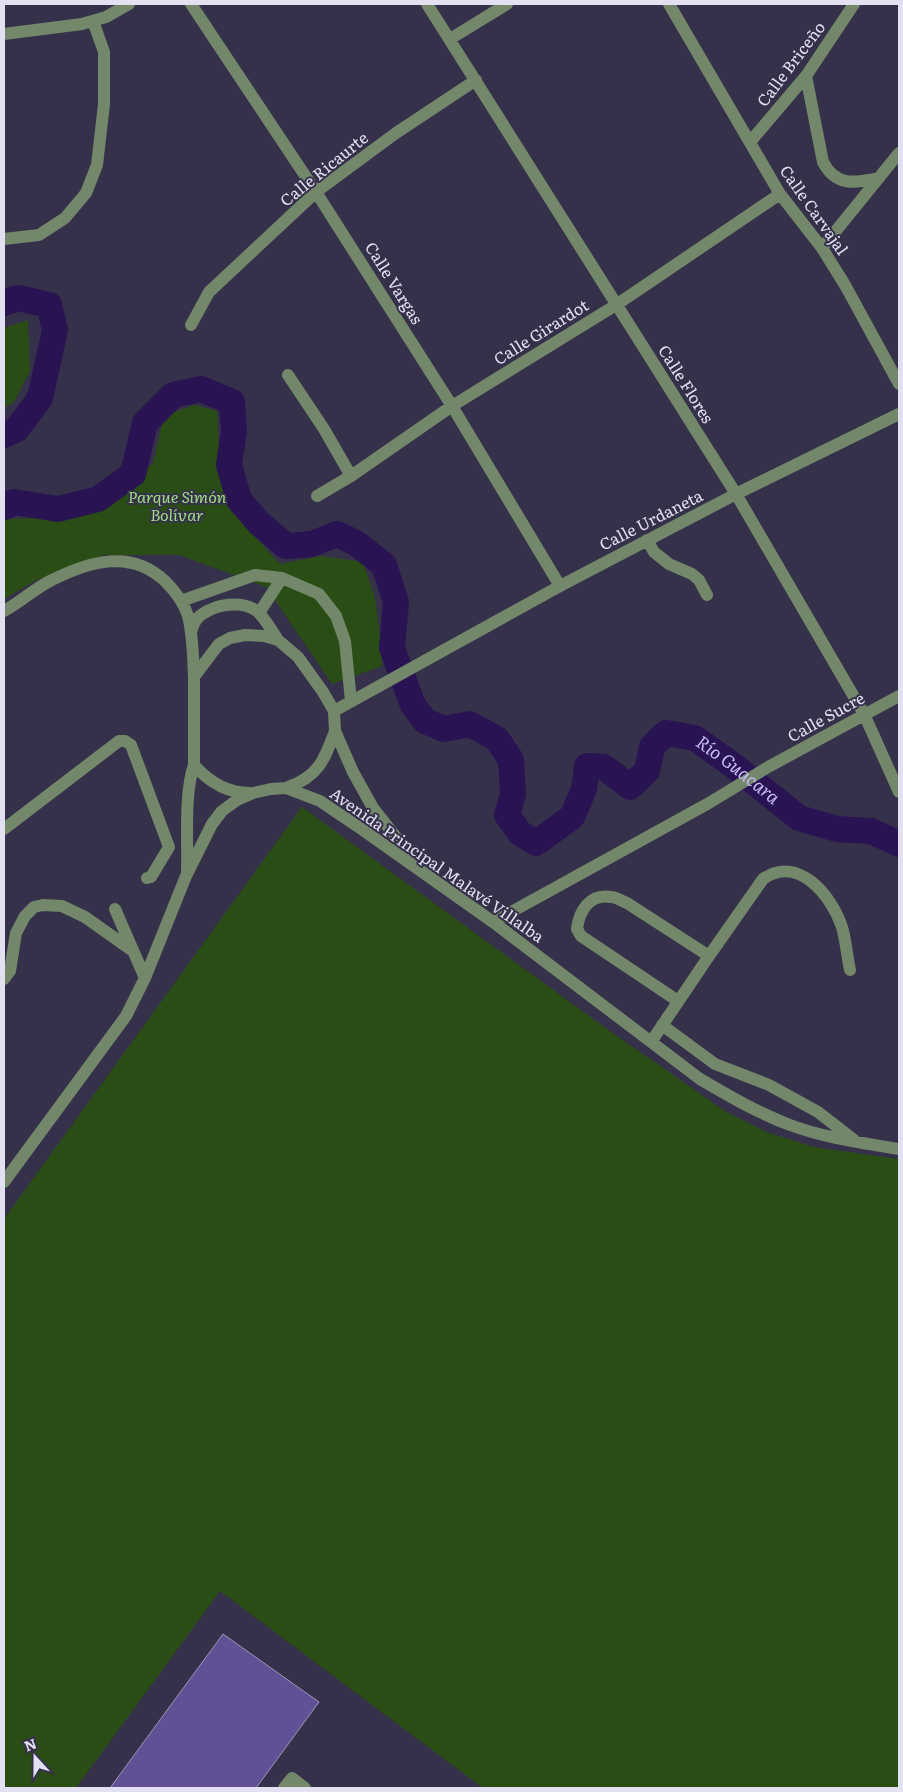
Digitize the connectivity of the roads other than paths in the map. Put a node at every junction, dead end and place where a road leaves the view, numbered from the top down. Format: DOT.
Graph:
graph roads {
  1 [pos="130,4"];
  2 [pos="191,4"];
  3 [pos="427,4"];
  4 [pos="507,4"];
  5 [pos="668,4"];
  6 [pos="854,4"];
  7 [pos="94,21"];
  8 [pos="4,34"];
  9 [pos="450,39"];
  10 [pos="806,76"];
  11 [pos="476,80"];
  12 [pos="750,142"];
  13 [pos="899,153"];
  14 [pos="879,178"];
  15 [pos="316,192"];
  16 [pos="780,194"];
  17 [pos="4,239"];
  18 [pos="822,248"];
  19 [pos="616,305"];
  20 [pos="191,325"];
  21 [pos="288,375"];
  22 [pos="899,384"];
  23 [pos="452,406"];
  24 [pos="899,414"];
  25 [pos="351,476"];
  26 [pos="736,494"];
  27 [pos="317,496"];
  28 [pos="647,540"];
  29 [pos="282,578"];
  30 [pos="560,586"];
  31 [pos="707,596"];
  32 [pos="181,600"];
  33 [pos="4,610"];
  34 [pos="259,613"];
  35 [pos="191,632"];
  36 [pos="278,640"];
  37 [pos="194,677"];
  38 [pos="899,696"];
  39 [pos="356,698"];
  40 [pos="334,711"];
  41 [pos="864,714"];
  42 [pos="335,731"];
  43 [pos="194,766"];
  44 [pos="286,788"];
  45 [pos="899,792"];
  46 [pos="253,793"];
  47 [pos="4,829"];
  48 [pos="424,872"];
  49 [pos="186,876"];
  50 [pos="146,878"];
  51 [pos="115,909"];
  52 [pos="493,922"];
  53 [pos="133,951"];
  54 [pos="709,956"];
  55 [pos="850,970"];
  56 [pos="145,978"];
  57 [pos="4,979"];
  58 [pos="678,1001"];
  59 [pos="662,1025"];
  60 [pos="651,1042"];
  61 [pos="858,1143"];
  62 [pos="899,1149"];
  63 [pos="4,1182"];
  64 [pos="284,1788"];
  65 [pos="305,1788"];
  1 -- 7 [label="street"];
  2 -- 15 [label="street, Calle Vargas"];
  3 -- 9 [label="street, Calle Flores"];
  4 -- 9 [label="street"];
  5 -- 12 [label="street, Calle Carvajal"];
  6 -- 10 [label="street, Calle Briceño"];
  7 -- 8 [label="street"];
  7 -- 17 [label="street"];
  9 -- 11 [label="street, Calle Flores"];
  10 -- 12 [label="street, Calle Briceño"];
  10 -- 14 [label="street"];
  11 -- 15 [label="street, Calle Ricaurte"];
  11 -- 19 [label="street, Calle Flores"];
  12 -- 16 [label="street, Calle Carvajal"];
  13 -- 14 [label="street"];
  14 -- 18 [label="street"];
  15 -- 20 [label="street, Calle Ricaurte"];
  15 -- 23 [label="street, Calle Vargas"];
  16 -- 18 [label="street, Calle Carvajal"];
  16 -- 19 [label="street, Calle Girardot"];
  18 -- 22 [label="street, Calle Carvajal"];
  19 -- 23 [label="street, Calle Girardot"];
  19 -- 26 [label="street, Calle Flores"];
  21 -- 25 [label="street"];
  23 -- 25 [label="street, Calle Girardot"];
  23 -- 30 [label="street, Calle Vargas"];
  24 -- 26 [label="street, Calle Urdaneta"];
  25 -- 27 [label="street, Calle Girardot"];
  26 -- 28 [label="street, Calle Urdaneta"];
  26 -- 41 [label="street, Calle Flores"];
  28 -- 30 [label="street, Calle Urdaneta"];
  28 -- 31 [label="street"];
  29 -- 32 [label="street"];
  29 -- 34 [label="street"];
  29 -- 39 [label="street"];
  30 -- 39 [label="street, Calle Urdaneta"];
  32 -- 33 [label="street"];
  32 -- 35 [label="street"];
  34 -- 35 [label="street"];
  34 -- 36 [label="street"];
  35 -- 37 [label="street"];
  36 -- 37 [label="street"];
  36 -- 40 [label="street"];
  37 -- 43 [label="street"];
  38 -- 41 [label="street, Calle Sucre"];
  39 -- 40 [label="street, Calle Urdaneta"];
  40 -- 42 [label="street"];
  41 -- 45 [label="street, Calle Flores"];
  41 -- 52 [label="street, Calle Sucre"];
  42 -- 44 [label="street"];
  42 -- 48 [label="street"];
  43 -- 46 [label="street"];
  43 -- 49 [label="street"];
  44 -- 46 [label="street, Avenida Principal Malavé Villalba"];
  44 -- 48 [label="street, Avenida Principal Malavé Villalba"];
  46 -- 49 [label="street, Avenida Principal Malavé Villalba"];
  47 -- 50 [label="street"];
  48 -- 52 [label="street, Avenida Principal Malavé Villalba"];
  49 -- 56 [label="street, Avenida Principal Malavé Villalba"];
  51 -- 53 [label="street"];
  52 -- 60 [label="street, Avenida Principal Malavé Villalba"];
  53 -- 56 [label="street"];
  53 -- 57 [label="street"];
  54 -- 55 [label="street"];
  54 -- 58 [label="street"];
  54 -- 58 [label="street"];
  56 -- 63 [label="street, Avenida Principal Malavé Villalba"];
  58 -- 59 [label="street"];
  59 -- 60 [label="street"];
  59 -- 61 [label="street"];
  60 -- 61 [label="street, Avenida Principal Malavé Villalba"];
  61 -- 62 [label="street, Avenida Principal Malavé Villalba"];
  64 -- 65 [label="street"];
}
